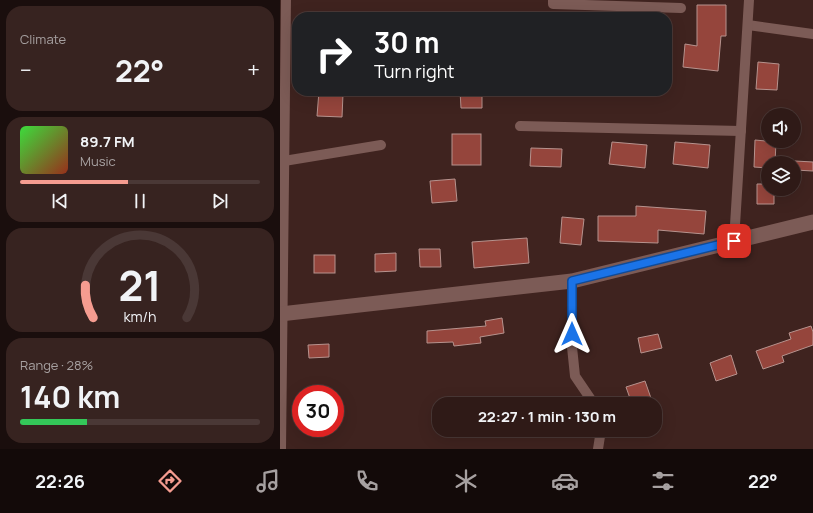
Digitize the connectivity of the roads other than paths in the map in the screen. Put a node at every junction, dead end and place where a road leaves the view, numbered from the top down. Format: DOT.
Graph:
graph roads {
  1 [pos="286,0"];
  2 [pos="553,0"];
  3 [pos="749,0"];
  4 [pos="681,8"];
  5 [pos="283,23"];
  6 [pos="748,25"];
  7 [pos="813,34"];
  8 [pos="520,126"];
  9 [pos="741,131"];
  10 [pos="381,145"];
  11 [pos="284,161"];
  12 [pos="813,222"];
  13 [pos="734,241"];
  14 [pos="572,281"];
  15 [pos="281,314"];
  16 [pos="589,397"];
  17 [pos="600,437"];
  18 [pos="281,449"];
  19 [pos="598,449"];
  1 -- 5 [label="street"];
  2 -- 4 [label="street"];
  3 -- 6 [label="street"];
  5 -- 11 [label="street"];
  6 -- 7 [label="street"];
  6 -- 9 [label="street"];
  8 -- 9 [label="street"];
  9 -- 13 [label="street"];
  10 -- 11 [label="street"];
  11 -- 15 [label="street"];
  12 -- 13 [label="street"];
  13 -- 14 [label="street"];
  14 -- 15 [label="street"];
  14 -- 16 [label="street"];
  15 -- 18 [label="street"];
  17 -- 19 [label="street"];
}
